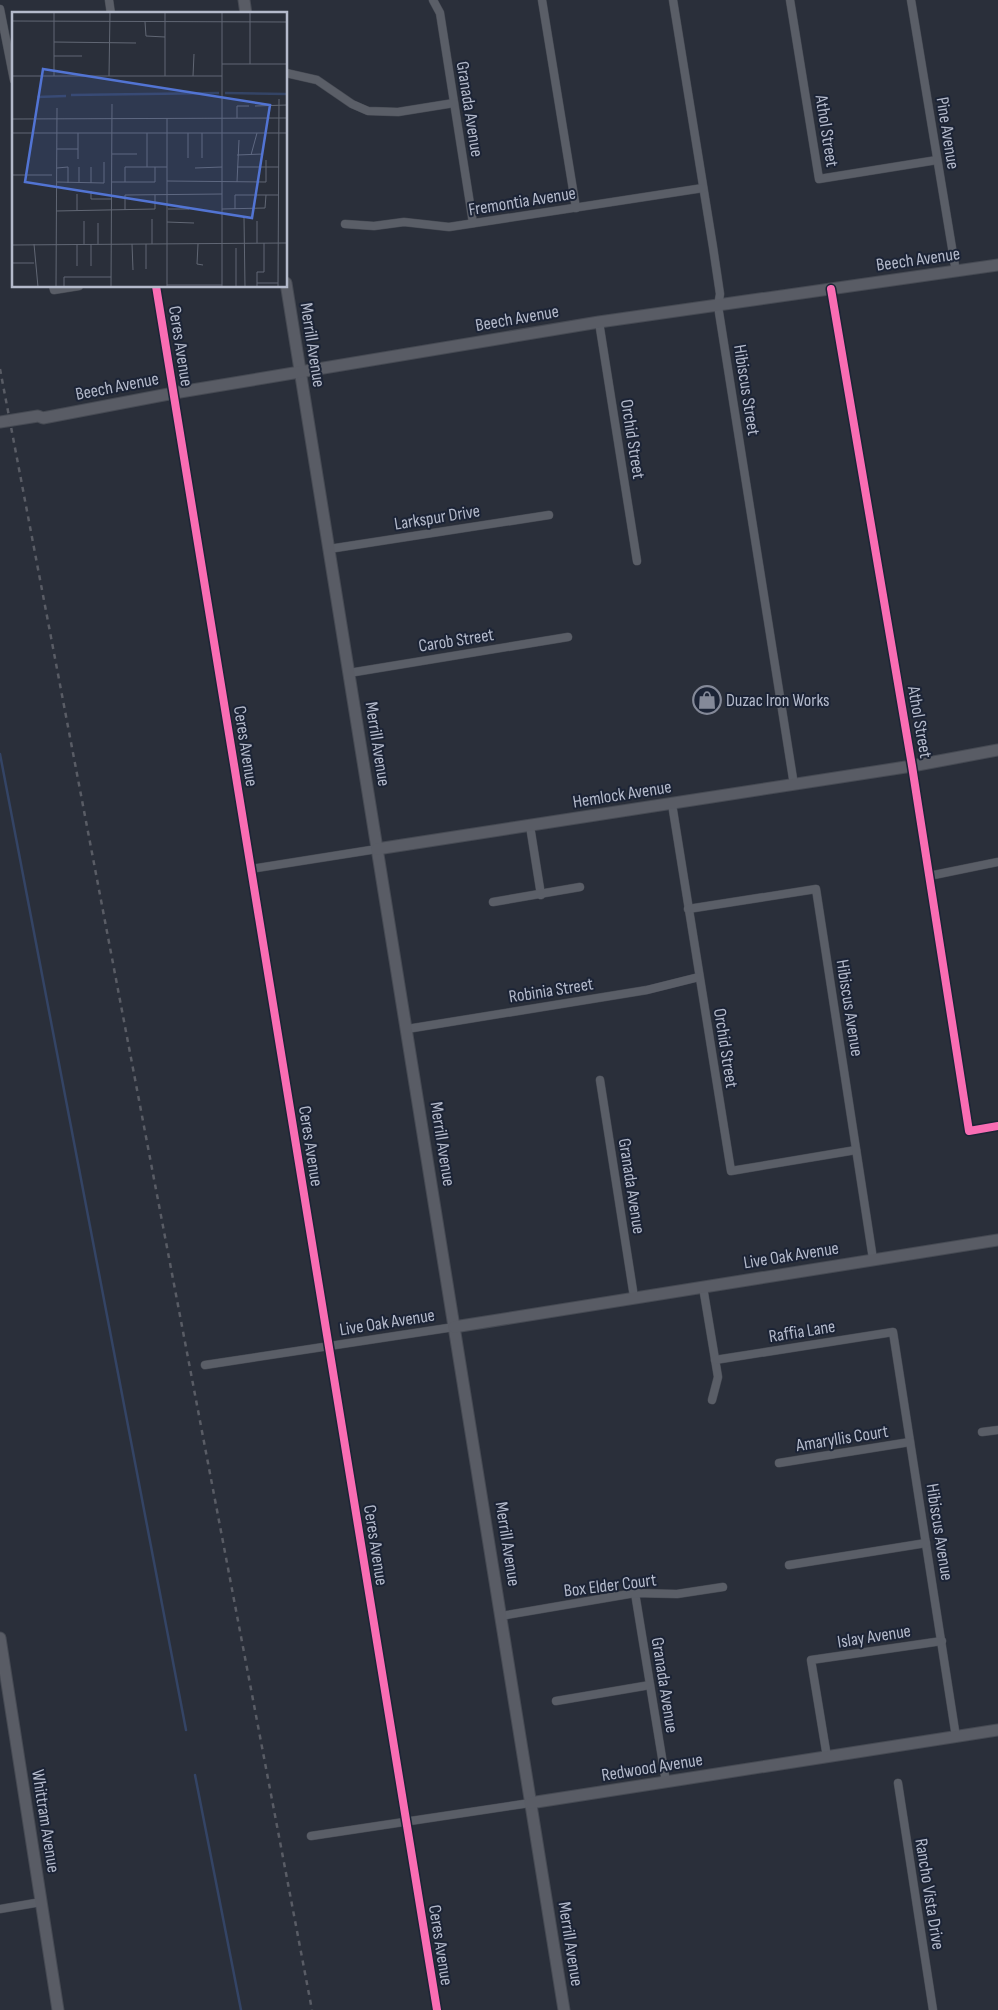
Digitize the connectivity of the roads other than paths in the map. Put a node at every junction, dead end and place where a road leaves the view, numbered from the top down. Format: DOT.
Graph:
graph roads {
  1 [pos="433,0"];
  2 [pos="542,0"];
  3 [pos="673,0"];
  4 [pos="790,0"];
  5 [pos="910,0"];
  6 [pos="0,9"];
  7 [pos="12,70"];
  8 [pos="288,73"];
  9 [pos="454,104"];
  10 [pos="937,160"];
  11 [pos="703,188"];
  12 [pos="576,208"];
  13 [pos="473,223"];
  14 [pos="345,224"];
  15 [pos="998,265"];
  16 [pos="956,272"];
  17 [pos="156,288"];
  18 [pos="287,288"];
  19 [pos="831,290"];
  20 [pos="718,306"];
  21 [pos="599,322"];
  22 [pos="299,373"];
  23 [pos="174,393"];
  24 [pos="43,418"];
  25 [pos="0,422"];
  26 [pos="0,428"];
  27 [pos="549,514"];
  28 [pos="329,549"];
  29 [pos="638,561"];
  30 [pos="568,637"];
  31 [pos="349,673"];
  32 [pos="998,750"];
  33 [pos="912,766"];
  34 [pos="794,785"];
  35 [pos="672,804"];
  36 [pos="530,826"];
  37 [pos="377,849"];
  38 [pos="998,862"];
  39 [pos="251,869"];
  40 [pos="929,876"];
  41 [pos="580,887"];
  42 [pos="540,895"];
  43 [pos="493,902"];
  44 [pos="688,909"];
  45 [pos="699,977"];
  46 [pos="407,1029"];
  47 [pos="600,1080"];
  48 [pos="998,1126"];
  49 [pos="856,1150"];
  50 [pos="998,1240"];
  51 [pos="873,1259"];
  52 [pos="703,1287"];
  53 [pos="634,1297"];
  54 [pos="454,1327"];
  55 [pos="893,1332"];
  56 [pos="329,1346"];
  57 [pos="715,1360"];
  58 [pos="205,1365"];
  59 [pos="712,1400"];
  60 [pos="998,1430"];
  61 [pos="982,1432"];
  62 [pos="910,1442"];
  63 [pos="778,1464"];
  64 [pos="926,1543"];
  65 [pos="789,1565"];
  66 [pos="724,1588"];
  67 [pos="635,1593"];
  68 [pos="502,1616"];
  69 [pos="0,1638"];
  70 [pos="942,1640"];
  71 [pos="650,1685"];
  72 [pos="556,1700"];
  73 [pos="998,1730"];
  74 [pos="956,1737"];
  75 [pos="827,1757"];
  76 [pos="666,1782"];
  77 [pos="898,1783"];
  78 [pos="530,1803"];
  79 [pos="406,1822"];
  80 [pos="311,1836"];
  81 [pos="41,1902"];
  82 [pos="0,1909"];
  83 [pos="58,2010"];
  84 [pos="437,2010"];
  85 [pos="564,2010"];
  86 [pos="933,2010"];
  1 -- 9 [label="street, Granada Avenue"];
  2 -- 12 [label="street"];
  3 -- 11 [label="street, Hibiscus Street"];
  4 -- 10 [label="street, Athol Street"];
  5 -- 10 [label="street, Pine Avenue"];
  6 -- 7 [label="street"];
  8 -- 9 [label="street"];
  9 -- 13 [label="street, Granada Avenue"];
  10 -- 16 [label="street, Pine Avenue"];
  11 -- 12 [label="street, Fremontia Avenue"];
  11 -- 20 [label="street, Hibiscus Street"];
  12 -- 13 [label="street, Fremontia Avenue"];
  13 -- 14 [label="street, Fremontia Avenue"];
  15 -- 16 [label="main road, Beech Avenue"];
  16 -- 19 [label="main road, Beech Avenue"];
  17 -- 23 [label="street, Ceres Avenue"];
  18 -- 22 [label="main road, Merrill Avenue"];
  19 -- 20 [label="main road, Beech Avenue"];
  19 -- 33 [label="street, Athol Street"];
  20 -- 21 [label="main road, Beech Avenue"];
  20 -- 34 [label="street, Hibiscus Street"];
  21 -- 22 [label="main road, Beech Avenue"];
  21 -- 29 [label="street, Orchid Street"];
  22 -- 23 [label="main road, Beech Avenue"];
  22 -- 28 [label="main road, Merrill Avenue"];
  23 -- 24 [label="main road, Beech Avenue"];
  23 -- 39 [label="street, Ceres Avenue"];
  24 -- 25 [label="main road, Beech Avenue"];
  24 -- 26 [label="main road, Beech Avenue"];
  27 -- 28 [label="street, Larkspur Drive"];
  28 -- 31 [label="main road, Merrill Avenue"];
  30 -- 31 [label="street, Carob Street"];
  31 -- 37 [label="main road, Merrill Avenue"];
  32 -- 33 [label="main road, Hemlock Avenue"];
  33 -- 34 [label="main road, Hemlock Avenue"];
  33 -- 40 [label="street, Athol Street"];
  34 -- 35 [label="main road, Hemlock Avenue"];
  35 -- 36 [label="main road, Hemlock Avenue"];
  35 -- 44 [label="street, Orchid Street"];
  36 -- 37 [label="main road, Hemlock Avenue"];
  36 -- 42 [label="street"];
  37 -- 39 [label="street, Hemlock Avenue"];
  37 -- 46 [label="main road, Merrill Avenue"];
  38 -- 40 [label="street"];
  39 -- 56 [label="street, Ceres Avenue"];
  40 -- 48 [label="street, Athol Street"];
  41 -- 42 [label="street"];
  42 -- 43 [label="street"];
  44 -- 45 [label="street, Orchid Street"];
  44 -- 49 [label="street, Hibiscus Avenue"];
  45 -- 46 [label="street, Robinia Street"];
  45 -- 49 [label="street, Orchid Street"];
  46 -- 54 [label="main road, Merrill Avenue"];
  47 -- 53 [label="street, Granada Avenue"];
  49 -- 51 [label="street, Hibiscus Avenue"];
  50 -- 51 [label="main road, Live Oak Avenue"];
  51 -- 52 [label="main road, Live Oak Avenue"];
  52 -- 53 [label="main road, Live Oak Avenue"];
  52 -- 57 [label="street"];
  53 -- 54 [label="main road, Live Oak Avenue"];
  54 -- 56 [label="street, Live Oak Avenue"];
  54 -- 68 [label="main road, Merrill Avenue"];
  55 -- 57 [label="street, Raffia Lane"];
  55 -- 62 [label="street, Hibiscus Avenue"];
  56 -- 58 [label="street, Live Oak Avenue"];
  56 -- 79 [label="street, Ceres Avenue"];
  57 -- 59 [label="street"];
  60 -- 61 [label="street"];
  62 -- 63 [label="street, Amaryllis Court"];
  62 -- 64 [label="street, Hibiscus Avenue"];
  64 -- 65 [label="street"];
  64 -- 70 [label="street, Hibiscus Avenue"];
  66 -- 67 [label="street, Box Elder Court"];
  67 -- 68 [label="street, Box Elder Court"];
  67 -- 71 [label="street, Granada Avenue"];
  68 -- 78 [label="main road, Merrill Avenue"];
  69 -- 81 [label="main road, Whittram Avenue"];
  70 -- 74 [label="street, Hibiscus Avenue"];
  70 -- 75 [label="street, Islay Avenue"];
  71 -- 72 [label="street"];
  71 -- 76 [label="street, Granada Avenue"];
  73 -- 74 [label="main road, Redwood Avenue"];
  74 -- 75 [label="main road, Redwood Avenue"];
  75 -- 76 [label="main road, Redwood Avenue"];
  76 -- 78 [label="main road, Redwood Avenue"];
  77 -- 86 [label="street, Rancho Vista Drive"];
  78 -- 79 [label="street, Redwood Avenue"];
  78 -- 85 [label="main road, Merrill Avenue"];
  79 -- 80 [label="street, Redwood Avenue"];
  79 -- 84 [label="street, Ceres Avenue"];
  81 -- 82 [label="street"];
  81 -- 83 [label="main road, Whittram Avenue"];
}
